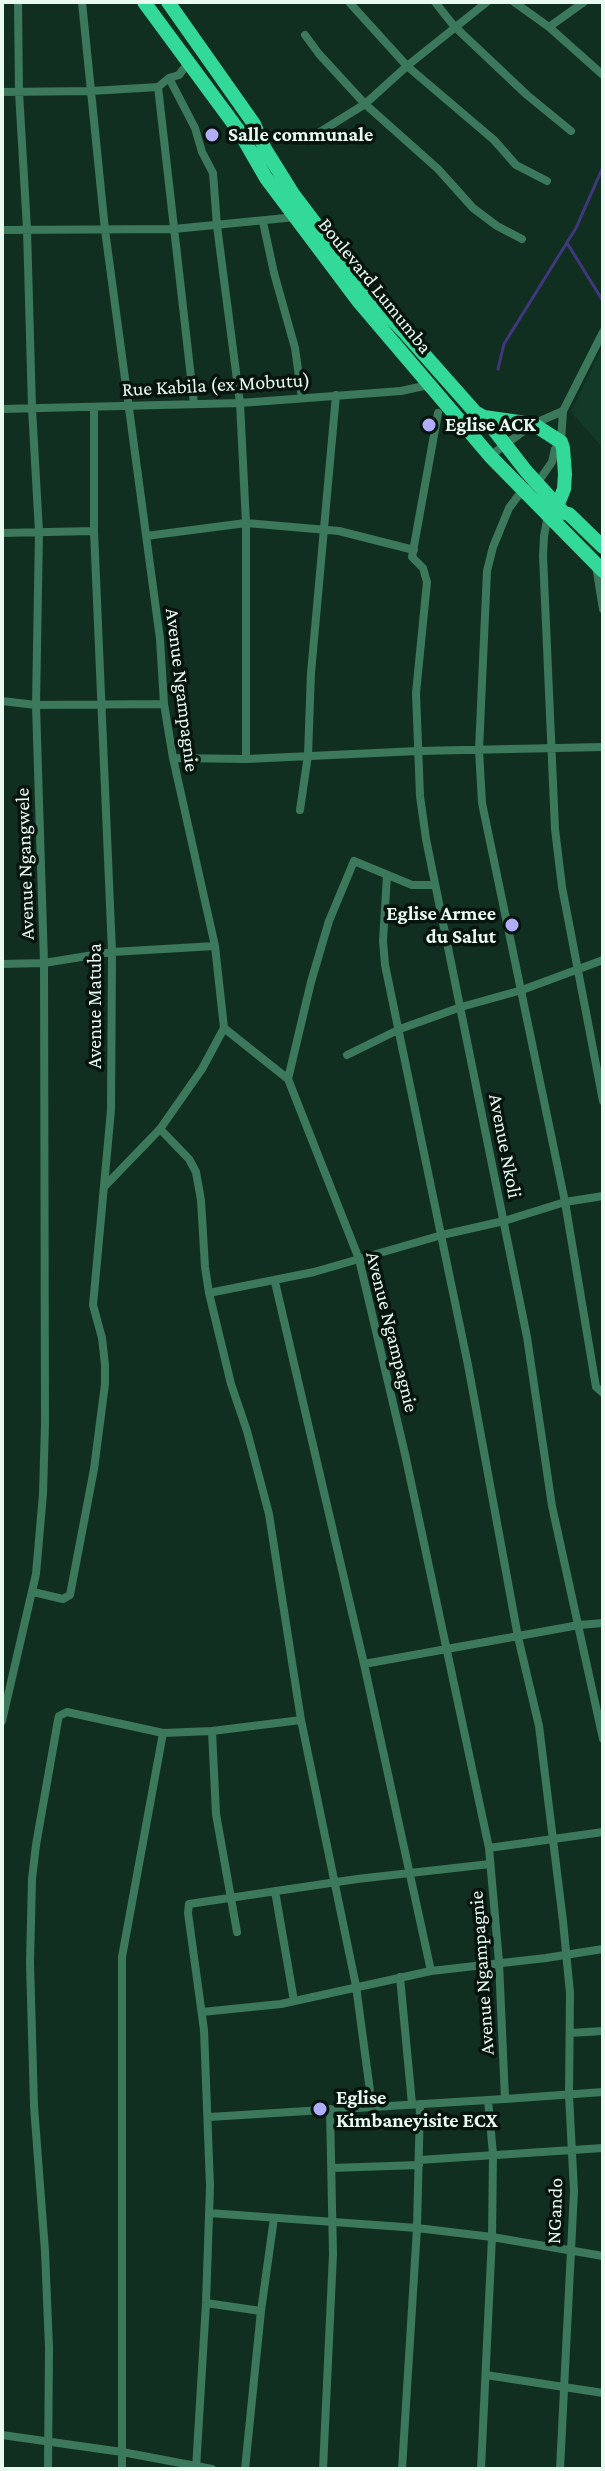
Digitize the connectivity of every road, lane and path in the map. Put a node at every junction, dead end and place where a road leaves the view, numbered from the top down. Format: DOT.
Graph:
graph roads {
  1 [pos="18,2"];
  2 [pos="82,2"];
  3 [pos="144,2"];
  4 [pos="168,2"];
  5 [pos="349,2"];
  6 [pos="435,2"];
  7 [pos="487,2"];
  8 [pos="514,2"];
  9 [pos="584,2"];
  10 [pos="454,26"];
  11 [pos="549,27"];
  12 [pos="305,35"];
  13 [pos="195,39"];
  14 [pos="183,58"];
  15 [pos="407,66"];
  16 [pos="603,75"];
  17 [pos="169,78"];
  18 [pos="158,87"];
  19 [pos="91,91"];
  20 [pos="2,92"];
  21 [pos="19,92"];
  22 [pos="365,104"];
  23 [pos="571,131"];
  24 [pos="320,132"];
  25 [pos="547,181"];
  26 [pos="300,214"];
  27 [pos="263,222"];
  28 [pos="217,226"];
  29 [pos="27,229"];
  30 [pos="174,229"];
  31 [pos="2,230"];
  32 [pos="105,230"];
  33 [pos="522,239"];
  34 [pos="603,332"];
  35 [pos="431,388"];
  36 [pos="336,395"];
  37 [pos="302,398"];
  38 [pos="240,403"];
  39 [pos="194,404"];
  40 [pos="130,406"];
  41 [pos="94,407"];
  42 [pos="32,408"];
  43 [pos="2,409"];
  44 [pos="563,411"];
  45 [pos="438,413"];
  46 [pos="484,417"];
  47 [pos="533,424"];
  48 [pos="468,431"];
  49 [pos="561,442"];
  50 [pos="505,445"];
  51 [pos="490,456"];
  52 [pos="532,486"];
  53 [pos="553,509"];
  54 [pos="246,523"];
  55 [pos="324,530"];
  56 [pos="94,531"];
  57 [pos="39,532"];
  58 [pos="2,533"];
  59 [pos="146,536"];
  60 [pos="603,547"];
  61 [pos="413,556"];
  62 [pos="599,567"];
  63 [pos="603,609"];
  64 [pos="2,701"];
  65 [pos="164,704"];
  66 [pos="36,705"];
  67 [pos="103,706"];
  68 [pos="603,747"];
  69 [pos="550,748"];
  70 [pos="479,750"];
  71 [pos="418,751"];
  72 [pos="308,755"];
  73 [pos="173,758"];
  74 [pos="246,759"];
  75 [pos="300,810"];
  76 [pos="387,875"];
  77 [pos="435,885"];
  78 [pos="215,946"];
  79 [pos="112,952"];
  80 [pos="603,960"];
  81 [pos="44,963"];
  82 [pos="2,964"];
  83 [pos="577,970"];
  84 [pos="522,990"];
  85 [pos="461,1007"];
  86 [pos="224,1028"];
  87 [pos="400,1029"];
  88 [pos="347,1055"];
  89 [pos="288,1079"];
  90 [pos="603,1101"];
  91 [pos="160,1129"];
  92 [pos="105,1187"];
  93 [pos="603,1196"];
  94 [pos="565,1202"];
  95 [pos="504,1221"];
  96 [pos="442,1235"];
  97 [pos="359,1259"];
  98 [pos="275,1282"];
  99 [pos="209,1293"];
  100 [pos="603,1393"];
  101 [pos="33,1592"];
  102 [pos="603,1623"];
  103 [pos="579,1625"];
  104 [pos="518,1637"];
  105 [pos="448,1650"];
  106 [pos="364,1664"];
  107 [pos="301,1720"];
  108 [pos="2,1721"];
  109 [pos="212,1731"];
  110 [pos="163,1733"];
  111 [pos="603,1739"];
  112 [pos="603,1832"];
  113 [pos="553,1838"];
  114 [pos="489,1848"];
  115 [pos="490,1864"];
  116 [pos="409,1872"];
  117 [pos="333,1882"];
  118 [pos="275,1891"];
  119 [pos="232,1897"];
  120 [pos="237,1932"];
  121 [pos="603,1949"];
  122 [pos="567,1955"];
  123 [pos="499,1962"];
  124 [pos="431,1971"];
  125 [pos="400,1977"];
  126 [pos="356,1986"];
  127 [pos="294,2001"];
  128 [pos="202,2012"];
  129 [pos="603,2031"];
  130 [pos="570,2033"];
  131 [pos="603,2092"];
  132 [pos="569,2095"];
  133 [pos="505,2099"];
  134 [pos="488,2100"];
  135 [pos="416,2104"];
  136 [pos="372,2106"];
  137 [pos="330,2109"];
  138 [pos="209,2117"];
  139 [pos="603,2148"];
  140 [pos="572,2150"];
  141 [pos="493,2154"];
  142 [pos="419,2162"];
  143 [pos="332,2168"];
  144 [pos="209,2213"];
  145 [pos="274,2218"];
  146 [pos="333,2222"];
  147 [pos="417,2228"];
  148 [pos="492,2237"];
  149 [pos="570,2251"];
  150 [pos="603,2256"];
  151 [pos="206,2303"];
  152 [pos="261,2311"];
  153 [pos="486,2375"];
  154 [pos="563,2387"];
  155 [pos="603,2393"];
  156 [pos="2,2435"];
  157 [pos="47,2441"];
  158 [pos="122,2452"];
  159 [pos="196,2467"];
  160 [pos="48,2469"];
  161 [pos="122,2469"];
  162 [pos="212,2469"];
  163 [pos="245,2469"];
  164 [pos="323,2469"];
  165 [pos="402,2469"];
  166 [pos="481,2469"];
  167 [pos="560,2469"];
  1 -- 21 [label="street, Avenue Ngangwele"];
  2 -- 19 [label="street, Avenue Ngampagnie"];
  3 -- 14 [label="highway, Boulevard Lumumba"];
  4 -- 13 [label="highway, Boulevard Lumumba"];
  5 -- 15 [label="street"];
  6 -- 10 [label="street"];
  7 -- 10 [label="street"];
  8 -- 11 [label="street"];
  9 -- 11 [label="street"];
  10 -- 15 [label="street"];
  10 -- 23 [label="street"];
  11 -- 16 [label="street"];
  12 -- 22 [label="street"];
  13 -- 14 [label="highway"];
  13 -- 26 [label="highway, Boulevard Lumumba"];
  14 -- 17 [label="street"];
  14 -- 26 [label="highway, Boulevard Lumumba"];
  15 -- 22 [label="street"];
  15 -- 25 [label="street"];
  17 -- 18 [label="street"];
  17 -- 28 [label="street"];
  18 -- 19 [label="street"];
  18 -- 30 [label="street"];
  19 -- 21 [label="street"];
  19 -- 32 [label="street, Avenue Ngampagnie"];
  20 -- 21 [label="street"];
  21 -- 29 [label="street, Avenue Ngangwele"];
  22 -- 24 [label="street"];
  22 -- 33 [label="street"];
  26 -- 27 [label="street"];
  26 -- 35 [label="highway, Boulevard Lumumba"];
  26 -- 46 [label="highway, Boulevard Lumumba"];
  27 -- 28 [label="street"];
  27 -- 37 [label="street"];
  28 -- 30 [label="street"];
  28 -- 38 [label="street"];
  29 -- 31 [label="street"];
  29 -- 32 [label="street"];
  29 -- 42 [label="street, Avenue Ngangwele"];
  30 -- 32 [label="street"];
  30 -- 39 [label="street"];
  32 -- 40 [label="street, Avenue Ngampagnie"];
  34 -- 44 [label="street"];
  35 -- 36 [label="street, Rue Kabila (ex Mobutu)"];
  35 -- 48 [label="highway, Boulevard Lumumba"];
  36 -- 37 [label="street, Rue Kabila (ex Mobutu)"];
  36 -- 55 [label="street"];
  37 -- 38 [label="street, Rue Kabila (ex Mobutu)"];
  38 -- 39 [label="street, Rue Kabila (ex Mobutu)"];
  38 -- 54 [label="street"];
  39 -- 40 [label="street, Rue Kabila (ex Mobutu)"];
  40 -- 41 [label="street, Rue Kabila (ex Mobutu)"];
  40 -- 59 [label="street, Avenue Ngampagnie"];
  41 -- 42 [label="street, Rue Kabila (ex Mobutu)"];
  41 -- 56 [label="street, Avenue Matuba"];
  42 -- 43 [label="street, Rue Kabila (ex Mobutu)"];
  42 -- 57 [label="street, Avenue Ngangwele"];
  44 -- 47 [label="street"];
  44 -- 49 [label="street"];
  45 -- 61 [label="street, Avenue Nkoli"];
  46 -- 47 [label="highway"];
  46 -- 48 [label="highway"];
  46 -- 50 [label="highway, Boulevard Lumumba"];
  47 -- 49 [label="highway"];
  47 -- 50 [label="street"];
  48 -- 51 [label="highway, Boulevard Lumumba"];
  49 -- 52 [label="street"];
  49 -- 53 [label="highway"];
  50 -- 51 [label="street"];
  50 -- 52 [label="highway, Boulevard Lumumba"];
  51 -- 52 [label="highway, Boulevard Lumumba"];
  52 -- 53 [label="highway, Boulevard Lumumba"];
  52 -- 70 [label="street"];
  53 -- 60 [label="highway, Boulevard Lumumba"];
  53 -- 62 [label="highway, Boulevard Lumumba"];
  53 -- 69 [label="street"];
  54 -- 55 [label="street"];
  54 -- 59 [label="street"];
  54 -- 74 [label="street"];
  55 -- 61 [label="street"];
  55 -- 72 [label="street"];
  56 -- 57 [label="street"];
  56 -- 67 [label="street, Avenue Matuba"];
  57 -- 58 [label="street"];
  57 -- 66 [label="street, Avenue Ngangwele"];
  59 -- 65 [label="street, Avenue Ngampagnie"];
  61 -- 71 [label="street, Avenue Nkoli"];
  62 -- 63 [label="street"];
  64 -- 66 [label="street"];
  65 -- 67 [label="street"];
  65 -- 73 [label="street, Avenue Ngampagnie"];
  66 -- 67 [label="street"];
  66 -- 81 [label="street, Avenue Ngangwele"];
  67 -- 79 [label="street, Avenue Matuba"];
  68 -- 69 [label="street"];
  69 -- 70 [label="street"];
  69 -- 83 [label="street"];
  70 -- 71 [label="street"];
  70 -- 84 [label="street"];
  71 -- 72 [label="street"];
  71 -- 77 [label="street, Avenue Nkoli"];
  72 -- 74 [label="street"];
  72 -- 75 [label="street"];
  73 -- 74 [label="street"];
  73 -- 78 [label="street, Avenue Ngampagnie"];
  76 -- 77 [label="street"];
  76 -- 87 [label="street, NGando"];
  76 -- 89 [label="street"];
  77 -- 85 [label="street, Avenue Nkoli"];
  78 -- 79 [label="street"];
  78 -- 86 [label="street, Avenue Ngampagnie"];
  79 -- 81 [label="street"];
  79 -- 92 [label="street, Avenue Matuba"];
  80 -- 83 [label="street"];
  81 -- 82 [label="street"];
  81 -- 101 [label="street, Avenue Ngangwele"];
  83 -- 84 [label="street"];
  83 -- 90 [label="street"];
  84 -- 85 [label="street"];
  84 -- 94 [label="street"];
  85 -- 87 [label="street"];
  85 -- 95 [label="street, Avenue Nkoli"];
  86 -- 89 [label="street, Avenue Ngampagnie"];
  86 -- 91 [label="street"];
  87 -- 88 [label="street"];
  87 -- 96 [label="street, NGando"];
  89 -- 97 [label="street, Avenue Ngampagnie"];
  91 -- 92 [label="street"];
  91 -- 99 [label="street"];
  92 -- 101 [label="street, Avenue Matuba"];
  93 -- 94 [label="street"];
  94 -- 95 [label="street"];
  94 -- 100 [label="street"];
  95 -- 96 [label="street"];
  95 -- 103 [label="street, Avenue Nkoli"];
  96 -- 97 [label="street"];
  96 -- 104 [label="street, NGando"];
  97 -- 98 [label="street"];
  97 -- 105 [label="street, Avenue Ngampagnie"];
  98 -- 99 [label="street"];
  98 -- 106 [label="street"];
  99 -- 107 [label="street"];
  101 -- 108 [label="street, Avenue Ngangwele"];
  102 -- 103 [label="street"];
  103 -- 104 [label="street"];
  103 -- 111 [label="street, Avenue Nkoli"];
  104 -- 105 [label="street"];
  104 -- 113 [label="street, NGando"];
  105 -- 106 [label="street"];
  105 -- 114 [label="street, Avenue Ngampagnie"];
  106 -- 116 [label="street"];
  107 -- 109 [label="street"];
  107 -- 117 [label="street"];
  109 -- 110 [label="street"];
  109 -- 119 [label="street"];
  110 -- 157 [label="street"];
  110 -- 158 [label="street"];
  112 -- 113 [label="street"];
  113 -- 114 [label="street"];
  113 -- 122 [label="street, NGando"];
  114 -- 115 [label="street, Avenue Ngampagnie"];
  115 -- 116 [label="street"];
  115 -- 123 [label="street, Avenue Ngampagnie"];
  116 -- 117 [label="street"];
  116 -- 124 [label="street"];
  117 -- 118 [label="street"];
  117 -- 126 [label="street"];
  118 -- 119 [label="street"];
  118 -- 127 [label="street"];
  119 -- 120 [label="street"];
  119 -- 128 [label="street"];
  121 -- 122 [label="street"];
  122 -- 123 [label="street"];
  122 -- 130 [label="street, NGando"];
  123 -- 124 [label="street"];
  123 -- 133 [label="street, Avenue Ngampagnie"];
  124 -- 125 [label="street"];
  125 -- 126 [label="street"];
  125 -- 135 [label="street"];
  126 -- 127 [label="street"];
  126 -- 136 [label="street"];
  127 -- 128 [label="street"];
  128 -- 138 [label="street"];
  129 -- 130 [label="street"];
  130 -- 132 [label="street, NGando"];
  131 -- 132 [label="street"];
  132 -- 133 [label="street"];
  132 -- 140 [label="street, NGando"];
  133 -- 134 [label="street"];
  134 -- 135 [label="street"];
  134 -- 141 [label="street"];
  135 -- 136 [label="street"];
  135 -- 142 [label="street"];
  136 -- 137 [label="street"];
  137 -- 138 [label="street"];
  137 -- 143 [label="street"];
  138 -- 144 [label="street"];
  139 -- 140 [label="street"];
  140 -- 141 [label="street"];
  140 -- 149 [label="street, NGando"];
  141 -- 142 [label="street"];
  141 -- 148 [label="street"];
  142 -- 143 [label="street"];
  142 -- 147 [label="street"];
  143 -- 146 [label="street"];
  144 -- 145 [label="street"];
  144 -- 151 [label="street"];
  145 -- 146 [label="street"];
  145 -- 152 [label="street"];
  146 -- 147 [label="street"];
  146 -- 164 [label="street"];
  147 -- 148 [label="street"];
  147 -- 165 [label="street"];
  148 -- 149 [label="street"];
  148 -- 153 [label="street"];
  149 -- 150 [label="street"];
  149 -- 154 [label="street, NGando"];
  151 -- 152 [label="street"];
  151 -- 159 [label="street"];
  152 -- 163 [label="street"];
  153 -- 154 [label="street"];
  153 -- 166 [label="street"];
  154 -- 155 [label="street"];
  154 -- 167 [label="street, NGando"];
  156 -- 157 [label="street"];
  157 -- 158 [label="street"];
  157 -- 160 [label="street"];
  158 -- 159 [label="street"];
  158 -- 161 [label="street"];
  159 -- 162 [label="street"];
}
